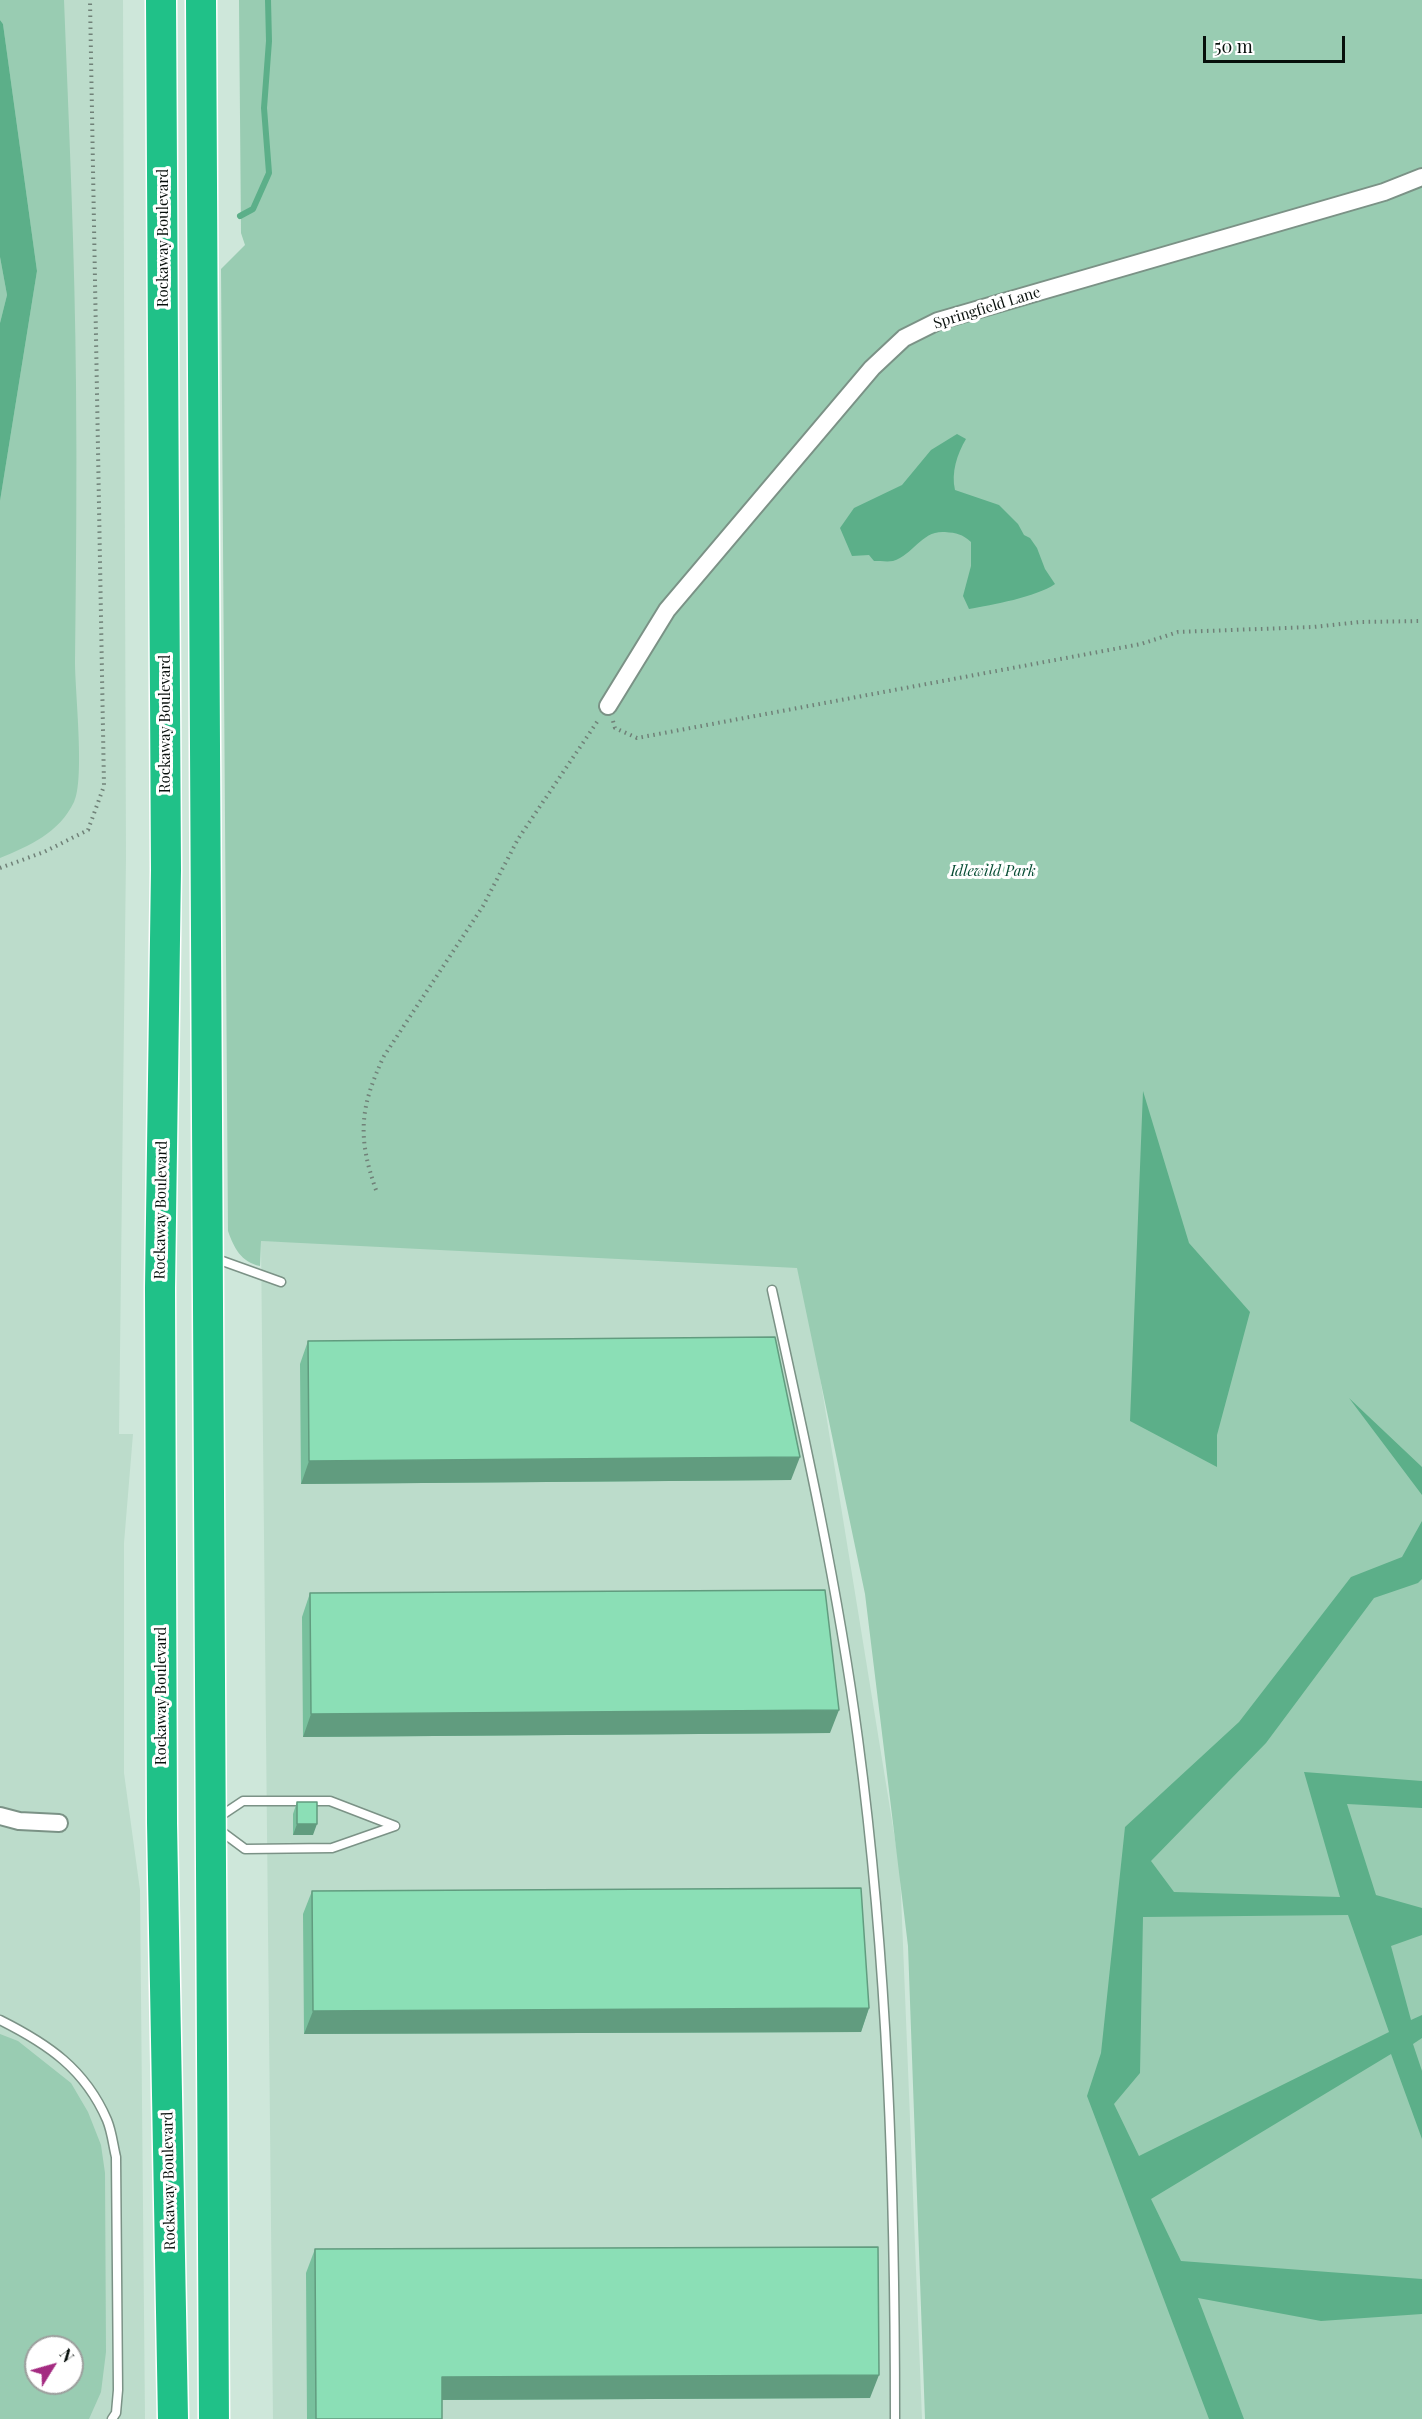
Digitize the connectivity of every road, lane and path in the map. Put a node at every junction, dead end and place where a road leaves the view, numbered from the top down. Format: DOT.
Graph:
graph roads {
  1 [pos="90,0"];
  2 [pos="161,0"];
  3 [pos="201,0"];
  4 [pos="1422,177"];
  5 [pos="1422,621"];
  6 [pos="608,706"];
  7 [pos="0,868"];
  8 [pos="376,1190"];
  9 [pos="207,1256"];
  10 [pos="281,1282"];
  11 [pos="772,1290"];
  12 [pos="0,1816"];
  13 [pos="59,1823"];
  14 [pos="210,1823"];
  15 [pos="0,2020"];
  16 [pos="112,2419"];
  17 [pos="173,2419"];
  18 [pos="214,2419"];
  19 [pos="895,2419"];
  1 -- 7 [label="path"];
  2 -- 17 [label="highway, Rockaway Boulevard"];
  3 -- 9 [label="highway"];
  4 -- 6 [label="street, Springfield Lane"];
  5 -- 6 [label="path"];
  6 -- 8 [label="path"];
  9 -- 10 [label="lane"];
  9 -- 14 [label="highway"];
  11 -- 19 [label="lane"];
  12 -- 13 [label="street"];
  14 -- 14 [label="lane"];
  14 -- 18 [label="highway"];
  15 -- 16 [label="lane"];
}
